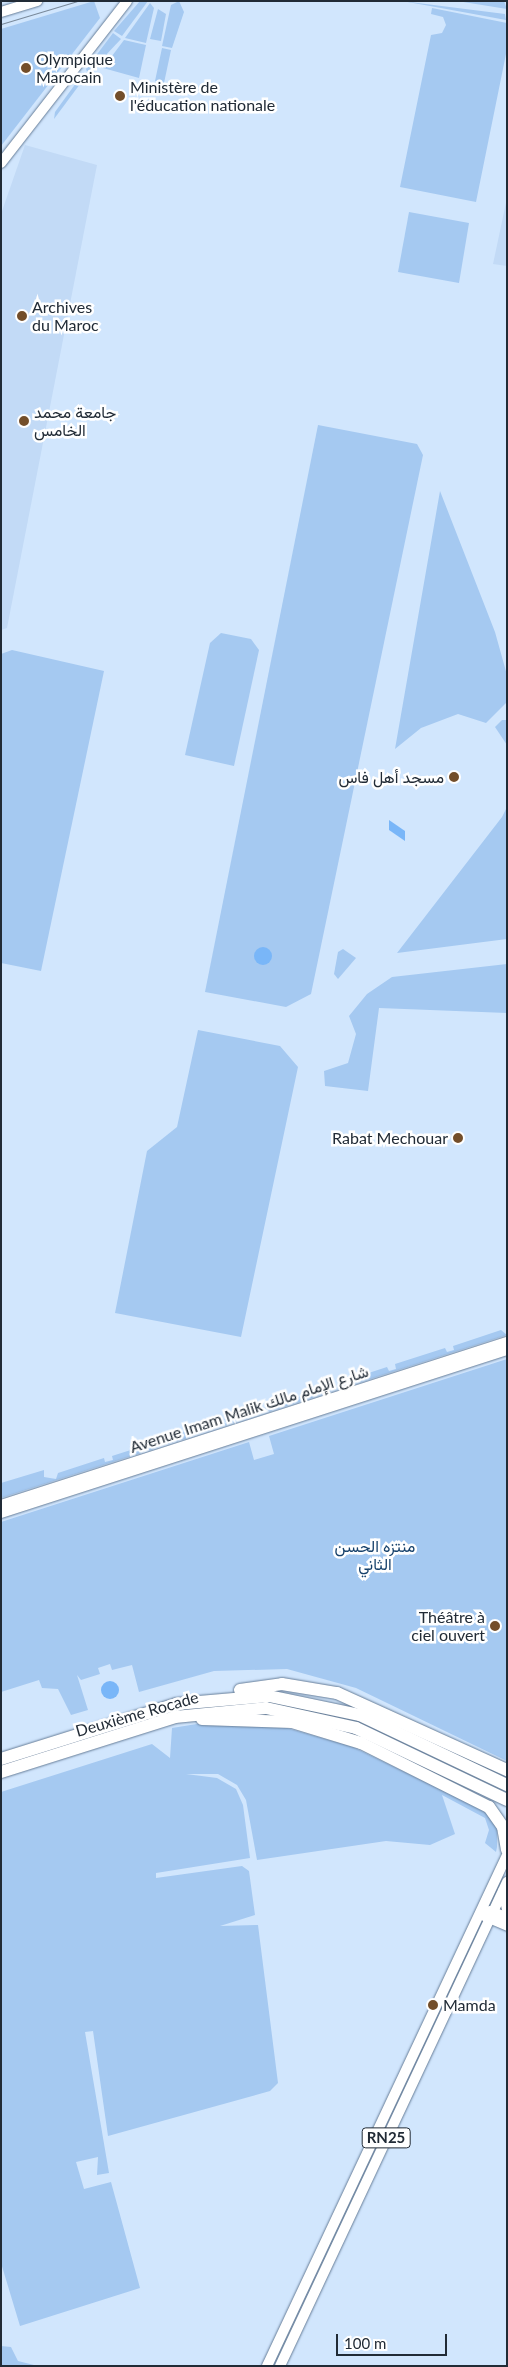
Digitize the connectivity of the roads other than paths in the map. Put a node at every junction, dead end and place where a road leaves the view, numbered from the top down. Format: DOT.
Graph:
graph roads {
  1 [pos="37,1"];
  2 [pos="127,1"];
  3 [pos="1,12"];
  4 [pos="1,163"];
  5 [pos="507,1342"];
  6 [pos="507,1350"];
  7 [pos="1,1505"];
  8 [pos="1,1513"];
  9 [pos="213,1697"];
  10 [pos="175,1717"];
  11 [pos="1,1760"];
  12 [pos="507,1770"];
  13 [pos="1,1772"];
  14 [pos="507,1785"];
  15 [pos="507,1800"];
  16 [pos="507,1850"];
  17 [pos="507,1855"];
  18 [pos="505,1886"];
  19 [pos="507,1910"];
  20 [pos="479,1914"];
  21 [pos="492,1915"];
  22 [pos="507,1917"];
  23 [pos="507,1926"];
  24 [pos="267,2366"];
  25 [pos="280,2366"];
  1 -- 3 [label="main road"];
  2 -- 4 [label="main road"];
  5 -- 7 [label="main road, Avenue Imam Malik شارع الإمام مالك"];
  6 -- 8 [label="main road, Avenue Imam Malik شارع الإمام مالك"];
  9 -- 11 [label="highway, Deuxième Rocade"];
  9 -- 12 [label="highway"];
  9 -- 14 [label="highway, Deuxième Rocade"];
  10 -- 13 [label="highway, Deuxième Rocade"];
  10 -- 15 [label="highway, Deuxième Rocade"];
  10 -- 16 [label="highway"];
  17 -- 20 [label="main road, RN25"];
  18 -- 19 [label="main road"];
  18 -- 21 [label="main road, RN25"];
  20 -- 21 [label="street"];
  20 -- 24 [label="main road, RN25"];
  21 -- 22 [label="street"];
  21 -- 23 [label="street"];
  21 -- 25 [label="main road, RN25"];
}
